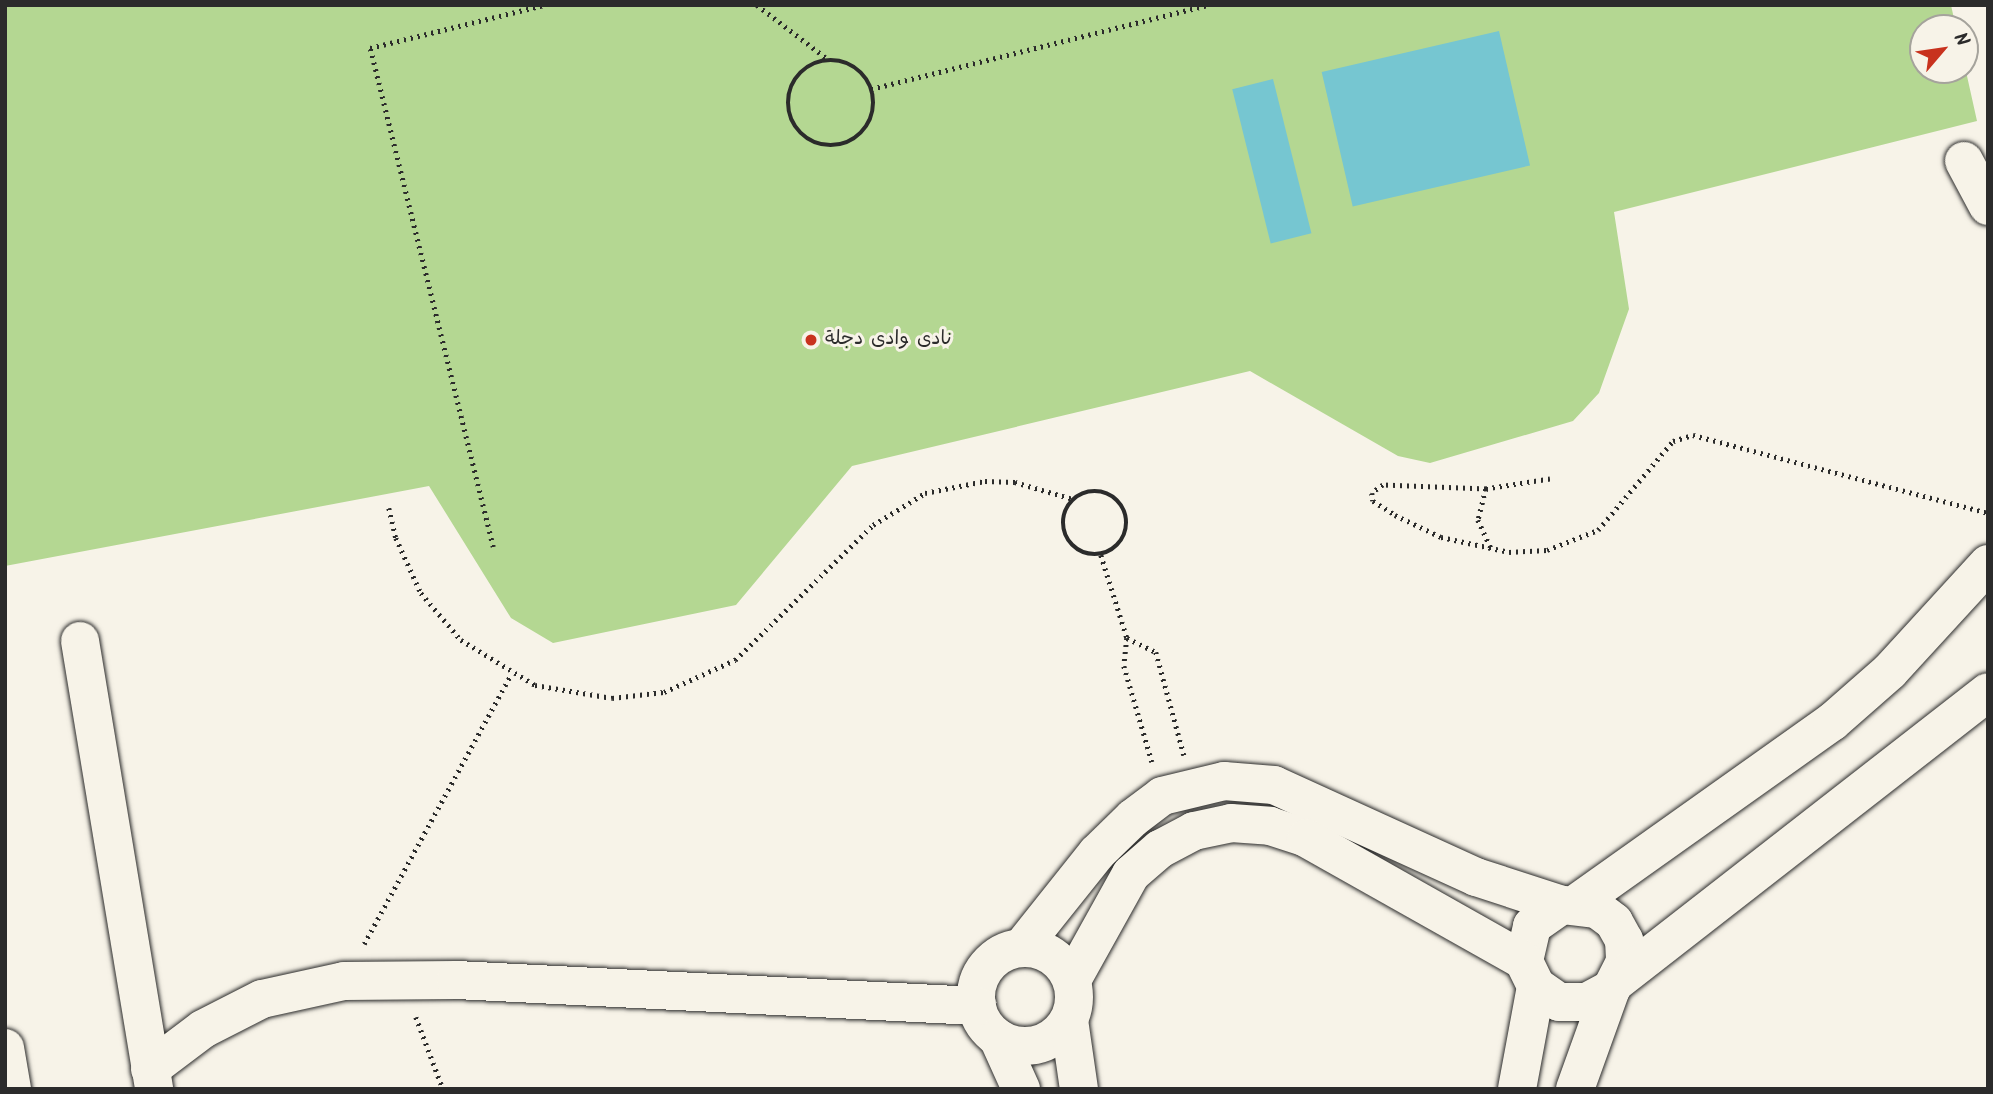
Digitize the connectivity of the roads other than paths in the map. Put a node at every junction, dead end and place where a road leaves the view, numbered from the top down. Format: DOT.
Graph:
graph roads {
  1 [pos="1964,161"];
  2 [pos="1988,206"];
  3 [pos="1988,564"];
  4 [pos="80,641"];
  5 [pos="1988,692"];
  6 [pos="1570,904"];
  7 [pos="1022,947"];
  8 [pos="1530,974"];
  9 [pos="1072,981"];
  10 [pos="1614,985"];
  11 [pos="977,1006"];
  12 [pos="1069,1020"];
  13 [pos="998,1038"];
  14 [pos="5,1048"];
  15 [pos="152,1079"];
  16 [pos="12,1089"];
  17 [pos="1021,1089"];
  18 [pos="1079,1089"];
  19 [pos="1517,1089"];
  20 [pos="1575,1089"];
  1 -- 2 [label="street"];
  3 -- 6 [label="street"];
  4 -- 15 [label="street"];
  5 -- 10 [label="street"];
  6 -- 7 [label="street"];
  6 -- 8 [label="street"];
  6 -- 10 [label="street"];
  7 -- 9 [label="street"];
  7 -- 11 [label="street"];
  8 -- 9 [label="street"];
  8 -- 10 [label="street"];
  8 -- 19 [label="street"];
  9 -- 12 [label="street"];
  10 -- 20 [label="street"];
  11 -- 13 [label="street"];
  11 -- 15 [label="street"];
  12 -- 13 [label="street"];
  12 -- 18 [label="street"];
  13 -- 17 [label="street"];
  14 -- 16 [label="street"];
}
